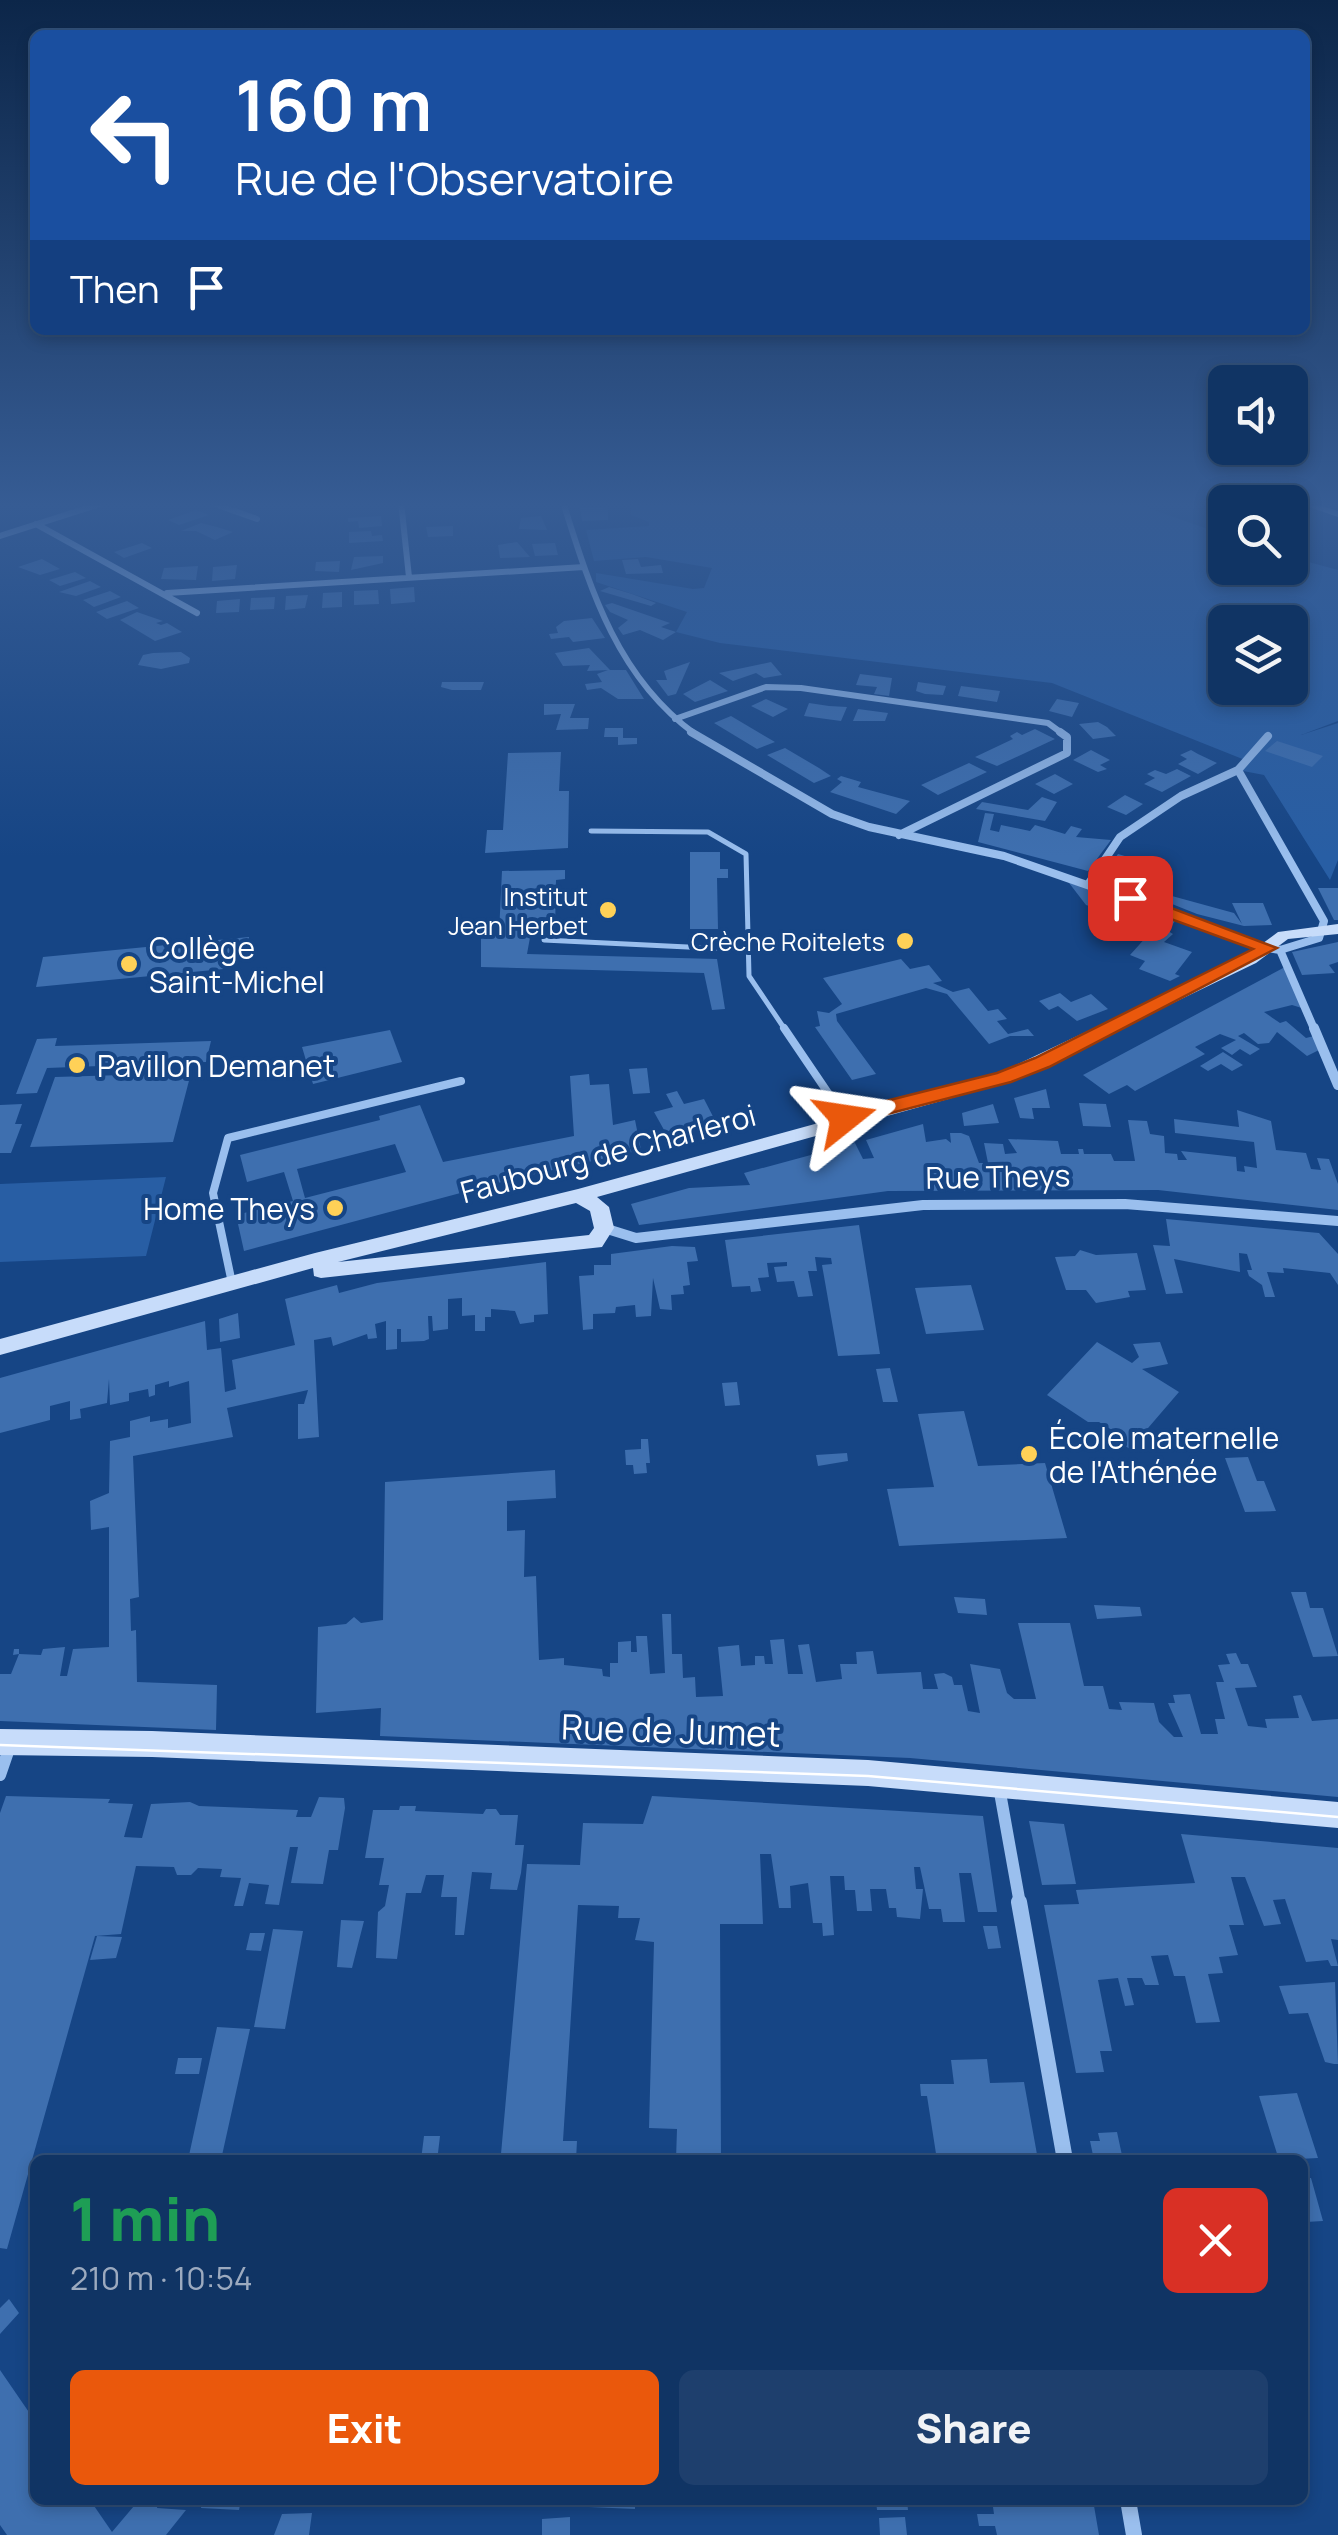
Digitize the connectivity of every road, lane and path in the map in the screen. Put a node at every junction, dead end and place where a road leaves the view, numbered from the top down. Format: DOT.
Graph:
graph roads {
  1 [pos="606,620"];
  2 [pos="675,718"];
  3 [pos="1268,736"];
  4 [pos="1238,770"];
  5 [pos="591,831"];
  6 [pos="899,835"];
  7 [pos="1089,882"];
  8 [pos="1331,929"];
  9 [pos="544,940"];
  10 [pos="1274,949"];
  11 [pos="749,950"];
  12 [pos="461,1080"];
  13 [pos="1338,1084"];
  14 [pos="845,1118"];
  15 [pos="578,1196"];
  16 [pos="603,1208"];
  17 [pos="510,1212"];
  18 [pos="1337,1223"];
  19 [pos="515,1250"];
  20 [pos="232,1283"];
  21 [pos="0,1347"];
  22 [pos="0,1360"];
  23 [pos="6,1742"];
  24 [pos="0,1775"];
  25 [pos="999,1784"];
  26 [pos="1338,1815"];
  27 [pos="1065,2155"];
  28 [pos="1129,2505"];
  29 [pos="1134,2535"];
  1 -- 2 [label="street"];
  2 -- 6 [label="street"];
  2 -- 6 [label="street"];
  3 -- 4 [label="street"];
  4 -- 7 [label="street"];
  4 -- 8 [label="street"];
  5 -- 11 [label="lane"];
  6 -- 7 [label="street"];
  7 -- 10 [label="street"];
  8 -- 10 [label="main road, Faubourg de Charleroi"];
  9 -- 11 [label="lane"];
  10 -- 13 [label="street"];
  10 -- 14 [label="main road, Faubourg de Charleroi"];
  11 -- 14 [label="lane"];
  12 -- 20 [label="lane"];
  14 -- 16 [label="main road, Faubourg de Charleroi"];
  15 -- 16 [label="main road, Rue Theys"];
  15 -- 17 [label="main road, Faubourg de Charleroi"];
  16 -- 18 [label="street, Rue Theys"];
  16 -- 19 [label="main road"];
  17 -- 19 [label="main road"];
  17 -- 20 [label="main road, Faubourg de Charleroi"];
  19 -- 22 [label="main road"];
  20 -- 21 [label="main road, Faubourg de Charleroi"];
  23 -- 24 [label="street"];
  23 -- 25 [label="main road, Rue de Jumet"];
  25 -- 26 [label="main road, Rue de Jumet"];
  25 -- 27 [label="street"];
  28 -- 29 [label="street"];
}
